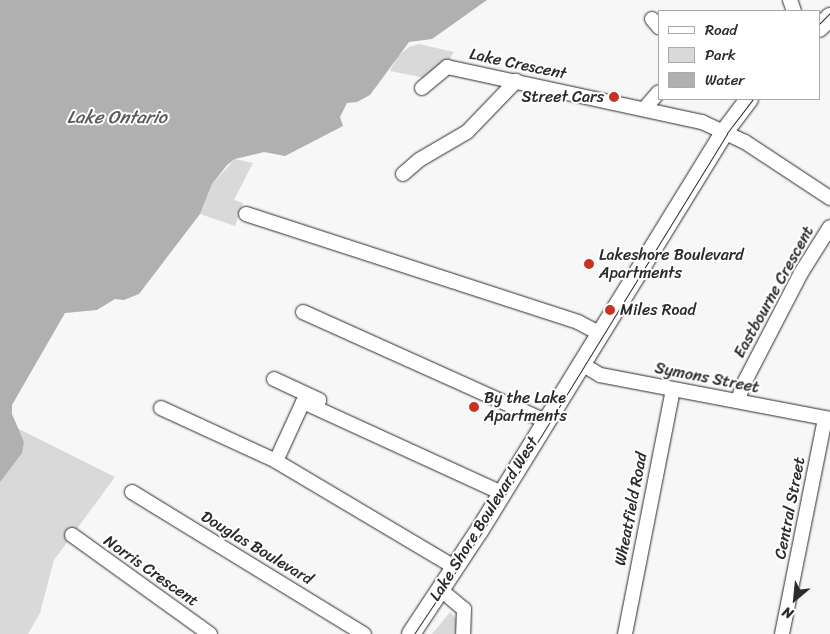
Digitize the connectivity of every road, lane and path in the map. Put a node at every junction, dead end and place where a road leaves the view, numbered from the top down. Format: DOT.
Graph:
graph roads {
  1 [pos="830,17"];
  2 [pos="820,27"];
  3 [pos="516,81"];
  4 [pos="422,88"];
  5 [pos="658,93"];
  6 [pos="748,100"];
  7 [pos="645,108"];
  8 [pos="725,132"];
  9 [pos="403,174"];
  10 [pos="830,198"];
  11 [pos="246,214"];
  12 [pos="830,227"];
  13 [pos="303,312"];
  14 [pos="599,333"];
  15 [pos="580,364"];
  16 [pos="274,379"];
  17 [pos="673,390"];
  18 [pos="738,402"];
  19 [pos="161,408"];
  20 [pos="828,419"];
  21 [pos="546,421"];
  22 [pos="276,461"];
  23 [pos="504,490"];
  24 [pos="132,492"];
  25 [pos="72,536"];
  26 [pos="456,568"];
  27 [pos="441,590"];
  28 [pos="210,634"];
  29 [pos="364,634"];
  30 [pos="411,634"];
  31 [pos="463,634"];
  32 [pos="625,634"];
  33 [pos="782,634"];
  1 -- 2 [label="main road"];
  3 -- 4 [label="street, Lake Crescent"];
  3 -- 7 [label="street, Lake Crescent"];
  3 -- 9 [label="street"];
  5 -- 7 [label="street"];
  6 -- 8 [label="main road, Lake Shore Boulevard West"];
  7 -- 8 [label="street, Lake Crescent"];
  8 -- 10 [label="street, Lake Crescent"];
  8 -- 14 [label="main road, Lake Shore Boulevard West"];
  11 -- 14 [label="street"];
  12 -- 18 [label="street, Eastbourne Crescent"];
  13 -- 21 [label="street"];
  14 -- 15 [label="main road, Lake Shore Boulevard West"];
  15 -- 17 [label="street, Symons Street"];
  15 -- 21 [label="main road, Lake Shore Boulevard West"];
  16 -- 23 [label="street"];
  17 -- 18 [label="street, Symons Street"];
  17 -- 32 [label="street, Wheatfield Road"];
  18 -- 20 [label="street, Symons Street"];
  19 -- 22 [label="street"];
  20 -- 33 [label="street, Central Street"];
  21 -- 23 [label="main road, Lake Shore Boulevard West"];
  22 -- 23 [label="street"];
  22 -- 26 [label="street"];
  23 -- 26 [label="main road, Lake Shore Boulevard West"];
  24 -- 29 [label="street, Douglas Boulevard"];
  25 -- 28 [label="street, Norris Crescent"];
  26 -- 27 [label="main road, Lake Shore Boulevard West"];
  27 -- 30 [label="main road, Lake Shore Boulevard West"];
  27 -- 31 [label="street"];
}
